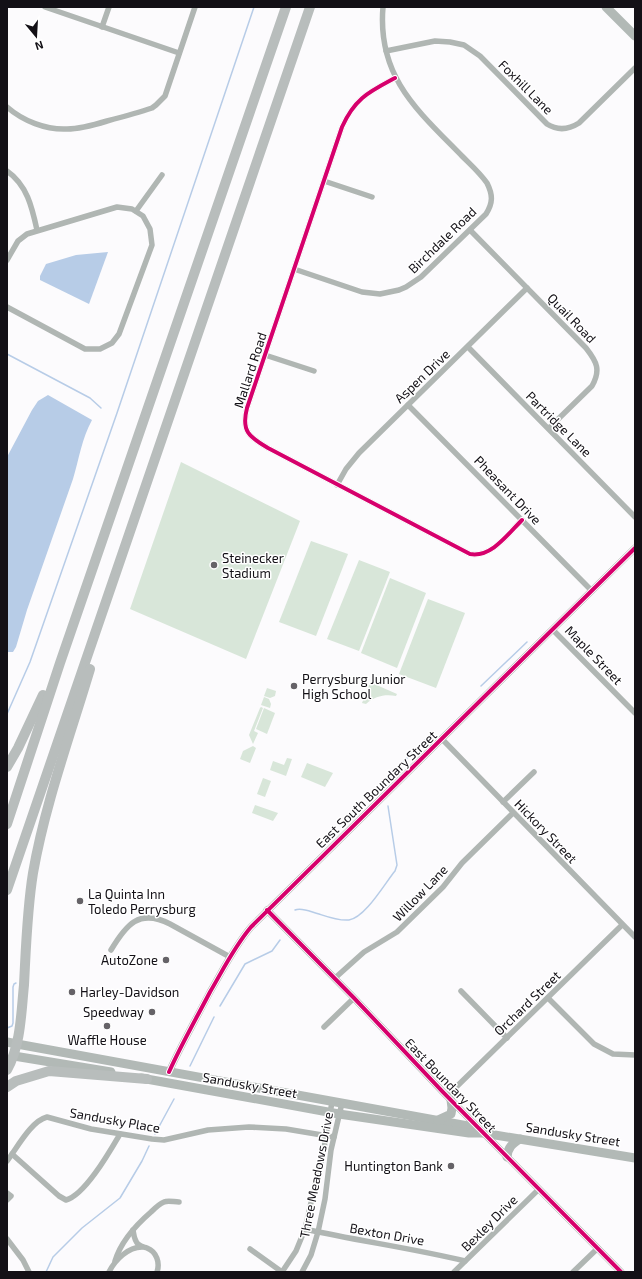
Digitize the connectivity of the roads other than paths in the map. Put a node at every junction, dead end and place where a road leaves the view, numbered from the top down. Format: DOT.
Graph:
graph roads {
  1 [pos="45,7"];
  2 [pos="109,7"];
  3 [pos="195,7"];
  4 [pos="286,7"];
  5 [pos="310,7"];
  6 [pos="383,7"];
  7 [pos="606,7"];
  8 [pos="102,26"];
  9 [pos="635,36"];
  10 [pos="386,51"];
  11 [pos="179,53"];
  12 [pos="635,68"];
  13 [pos="395,78"];
  14 [pos="7,107"];
  15 [pos="7,171"];
  16 [pos="162,175"];
  17 [pos="324,181"];
  18 [pos="372,197"];
  19 [pos="136,212"];
  20 [pos="37,230"];
  21 [pos="470,230"];
  22 [pos="7,260"];
  23 [pos="294,269"];
  24 [pos="527,288"];
  25 [pos="7,307"];
  26 [pos="468,346"];
  27 [pos="265,355"];
  28 [pos="314,371"];
  29 [pos="408,405"];
  30 [pos="549,428"];
  31 [pos="337,485"];
  32 [pos="635,516"];
  33 [pos="522,520"];
  34 [pos="126,546"];
  35 [pos="635,548"];
  36 [pos="592,591"];
  37 [pos="554,630"];
  38 [pos="60,663"];
  39 [pos="635,713"];
  40 [pos="442,739"];
  41 [pos="7,767"];
  42 [pos="534,772"];
  43 [pos="503,802"];
  44 [pos="514,813"];
  45 [pos="7,824"];
  46 [pos="7,890"];
  47 [pos="267,910"];
  48 [pos="622,925"];
  49 [pos="635,938"];
  50 [pos="110,950"];
  51 [pos="230,957"];
  52 [pos="334,978"];
  53 [pos="461,990"];
  54 [pos="354,998"];
  55 [pos="548,998"];
  56 [pos="324,1028"];
  57 [pos="507,1038"];
  58 [pos="12,1043"];
  59 [pos="635,1055"];
  60 [pos="11,1056"];
  61 [pos="75,1066"];
  62 [pos="7,1070"];
  63 [pos="169,1072"];
  64 [pos="147,1079"];
  65 [pos="7,1087"];
  66 [pos="449,1098"];
  67 [pos="332,1102"];
  68 [pos="342,1103"];
  69 [pos="335,1113"];
  70 [pos="438,1120"];
  71 [pos="483,1133"];
  72 [pos="120,1134"];
  73 [pos="326,1136"];
  74 [pos="334,1137"];
  75 [pos="520,1139"];
  76 [pos="12,1154"];
  77 [pos="507,1157"];
  78 [pos="635,1158"];
  79 [pos="7,1161"];
  80 [pos="539,1189"];
  81 [pos="179,1202"];
  82 [pos="305,1229"];
  83 [pos="132,1230"];
  84 [pos="318,1232"];
  85 [pos="7,1239"];
  86 [pos="10,1246"];
  87 [pos="143,1247"];
  88 [pos="598,1248"];
  89 [pos="250,1249"];
  90 [pos="115,1261"];
  91 [pos="466,1261"];
  92 [pos="29,1272"];
  93 [pos="109,1272"];
  94 [pos="157,1272"];
  95 [pos="282,1272"];
  96 [pos="302,1272"];
  97 [pos="454,1272"];
  98 [pos="574,1272"];
  99 [pos="621,1272"];
  1 -- 8 [label="street"];
  2 -- 8 [label="street"];
  3 -- 11 [label="street"];
  4 -- 38 [label="highway"];
  5 -- 34 [label="highway"];
  6 -- 10 [label="street, Birchdale Road"];
  7 -- 9 [label="main road"];
  8 -- 11 [label="street"];
  10 -- 12 [label="street, Foxhill Lane"];
  10 -- 13 [label="street, Birchdale Road"];
  11 -- 14 [label="street"];
  13 -- 17 [label="street, Mallard Road"];
  13 -- 21 [label="street, Birchdale Road"];
  15 -- 20 [label="street"];
  16 -- 19 [label="street"];
  17 -- 18 [label="street"];
  17 -- 23 [label="street, Mallard Road"];
  19 -- 20 [label="street"];
  19 -- 25 [label="street"];
  20 -- 22 [label="street"];
  21 -- 23 [label="street, Birchdale Road"];
  21 -- 24 [label="street, Quail Road"];
  23 -- 27 [label="street, Mallard Road"];
  24 -- 26 [label="street, Aspen Drive"];
  24 -- 30 [label="street, Quail Road"];
  26 -- 29 [label="street, Aspen Drive"];
  26 -- 30 [label="street, Partridge Lane"];
  27 -- 28 [label="street"];
  27 -- 31 [label="street, Mallard Road"];
  29 -- 31 [label="street, Aspen Drive"];
  29 -- 33 [label="street, Pheasant Drive"];
  30 -- 32 [label="street, Partridge Lane"];
  31 -- 33 [label="street, Mallard Road"];
  33 -- 36 [label="street, Pheasant Drive"];
  34 -- 46 [label="highway"];
  34 -- 58 [label="highway"];
  35 -- 36 [label="street, East South Boundary Street"];
  36 -- 37 [label="street, East South Boundary Street"];
  37 -- 39 [label="street, Maple Street"];
  37 -- 40 [label="street, East South Boundary Street"];
  38 -- 41 [label="highway"];
  38 -- 45 [label="highway"];
  40 -- 43 [label="street, Hickory Street"];
  40 -- 47 [label="street, East South Boundary Street"];
  42 -- 43 [label="street"];
  43 -- 44 [label="street, Hickory Street"];
  44 -- 48 [label="street, Hickory Street"];
  44 -- 52 [label="street, Willow Lane"];
  47 -- 51 [label="street, East South Boundary Street"];
  47 -- 52 [label="street, East Boundary Street"];
  48 -- 49 [label="street, Hickory Street"];
  48 -- 55 [label="street, Orchard Street"];
  50 -- 51 [label="street"];
  51 -- 63 [label="street, East South Boundary Street"];
  52 -- 54 [label="street, East Boundary Street"];
  53 -- 57 [label="street"];
  54 -- 56 [label="street"];
  54 -- 66 [label="street, East Boundary Street"];
  55 -- 57 [label="street, Orchard Street"];
  55 -- 59 [label="street"];
  57 -- 66 [label="street, Orchard Street"];
  58 -- 60 [label="highway"];
  58 -- 63 [label="main road, Sandusky Street"];
  60 -- 61 [label="main road, Sandusky Street"];
  60 -- 62 [label="highway"];
  61 -- 63 [label="main road"];
  61 -- 64 [label="main road, Sandusky Street"];
  63 -- 67 [label="main road, Sandusky Street"];
  64 -- 65 [label="highway"];
  64 -- 69 [label="main road, Sandusky Street"];
  66 -- 70 [label="main road"];
  66 -- 71 [label="street, East Boundary Street"];
  67 -- 68 [label="main road, Sandusky Street"];
  67 -- 69 [label="street, Three Meadows Drive"];
  68 -- 69 [label="street, Three Meadows Drive"];
  68 -- 70 [label="main road, Sandusky Street"];
  69 -- 71 [label="main road, Sandusky Street"];
  69 -- 73 [label="street, Three Meadows Drive"];
  69 -- 74 [label="street, Three Meadows Drive"];
  70 -- 71 [label="main road, Sandusky Street"];
  71 -- 75 [label="main road, Sandusky Street"];
  71 -- 77 [label="street, East Boundary Street"];
  72 -- 73 [label="street, Sandusky Place"];
  72 -- 76 [label="street, Sandusky Place"];
  72 -- 76 [label="street"];
  73 -- 74 [label="street, Sandusky Place"];
  73 -- 82 [label="street, Three Meadows Drive"];
  74 -- 84 [label="street, Three Meadows Drive"];
  75 -- 77 [label="main road"];
  75 -- 78 [label="main road, Sandusky Street"];
  76 -- 79 [label="street, Sandusky Place"];
  77 -- 80 [label="street, East Boundary Street"];
  80 -- 88 [label="street, East Boundary Street"];
  80 -- 91 [label="street, Bexley Drive"];
  81 -- 83 [label="street"];
  82 -- 84 [label="street, Bexton Drive"];
  82 -- 95 [label="street, Three Meadows Drive"];
  83 -- 87 [label="street"];
  83 -- 90 [label="street"];
  84 -- 91 [label="street, Bexton Drive"];
  84 -- 96 [label="street, Three Meadows Drive"];
  85 -- 86 [label="street"];
  86 -- 92 [label="street"];
  87 -- 90 [label="street"];
  87 -- 94 [label="street"];
  88 -- 98 [label="street"];
  88 -- 99 [label="street, East Boundary Street"];
  89 -- 95 [label="street"];
  90 -- 93 [label="street"];
  91 -- 97 [label="street, Bexley Drive"];
}
